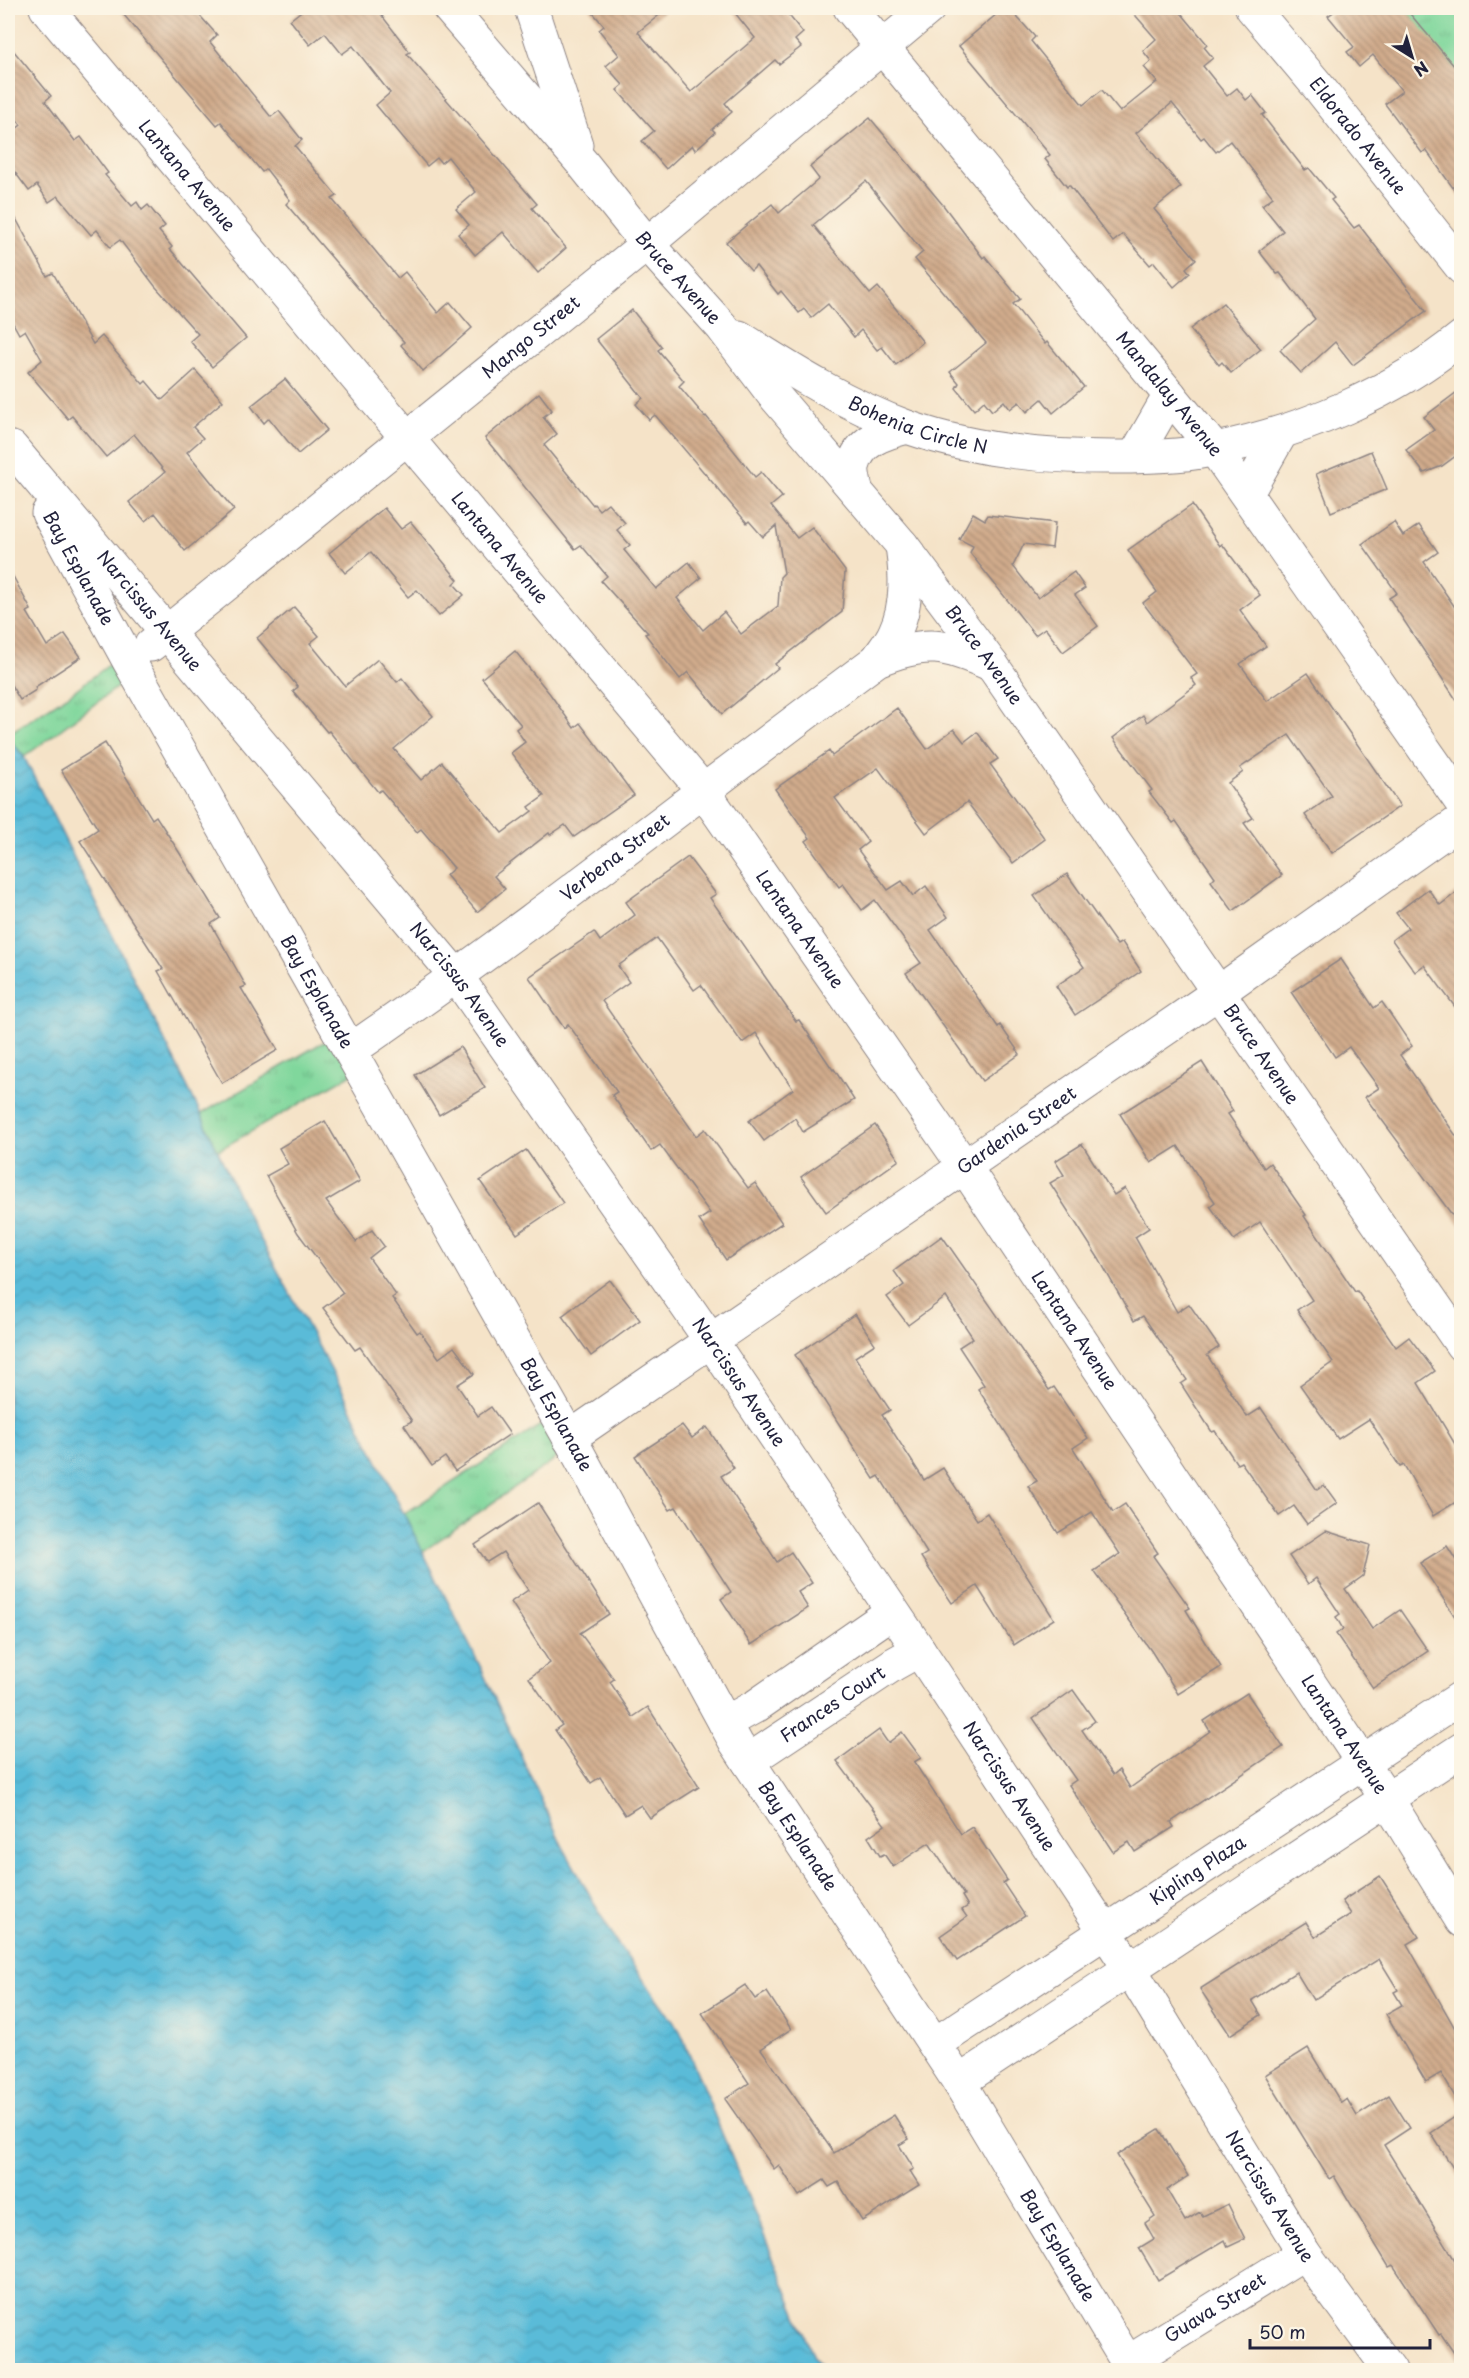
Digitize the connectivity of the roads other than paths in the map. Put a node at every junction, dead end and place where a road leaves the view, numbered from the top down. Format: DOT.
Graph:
graph roads {
  1 [pos="46,8"];
  2 [pos="449,8"];
  3 [pos="531,8"];
  4 [pos="850,8"];
  5 [pos="929,8"];
  6 [pos="1252,8"];
  7 [pos="882,47"];
  8 [pos="583,164"];
  9 [pos="647,244"];
  10 [pos="1461,268"];
  11 [pos="722,327"];
  12 [pos="1461,337"];
  13 [pos="1170,395"];
  14 [pos="907,427"];
  15 [pos="1281,433"];
  16 [pos="407,437"];
  17 [pos="10,444"];
  18 [pos="1215,450"];
  19 [pos="1135,456"];
  20 [pos="856,490"];
  21 [pos="1247,493"];
  22 [pos="902,545"];
  23 [pos="168,633"];
  24 [pos="877,660"];
  25 [pos="129,661"];
  26 [pos="992,665"];
  27 [pos="702,789"];
  28 [pos="1461,803"];
  29 [pos="1461,820"];
  30 [pos="457,977"];
  31 [pos="1219,992"];
  32 [pos="351,1050"];
  33 [pos="964,1166"];
  34 [pos="711,1341"];
  35 [pos="1461,1346"];
  36 [pos="569,1438"];
  37 [pos="892,1612"];
  38 [pos="919,1650"];
  39 [pos="1461,1697"];
  40 [pos="725,1723"];
  41 [pos="1461,1749"];
  42 [pos="748,1761"];
  43 [pos="1362,1763"];
  44 [pos="1387,1799"];
  45 [pos="1461,1921"];
  46 [pos="1104,1932"];
  47 [pos="1130,1969"];
  48 [pos="935,2044"];
  49 [pos="959,2082"];
  50 [pos="1304,2253"];
  51 [pos="1129,2367"];
  52 [pos="1390,2370"];
  1 -- 16 [label="street, Lantana Avenue"];
  2 -- 8 [label="street, Bruce Avenue"];
  3 -- 8 [label="street"];
  4 -- 7 [label="street, Mandalay Avenue"];
  5 -- 7 [label="street, Mango Street"];
  6 -- 10 [label="street, Eldorado Avenue"];
  7 -- 9 [label="street, Mango Street"];
  7 -- 13 [label="street, Mandalay Avenue"];
  8 -- 9 [label="street, Bruce Avenue"];
  9 -- 11 [label="street, Bruce Avenue"];
  9 -- 16 [label="street, Mango Street"];
  11 -- 14 [label="street, Bohenia Circle N"];
  11 -- 20 [label="street, Bruce Avenue"];
  12 -- 15 [label="street"];
  13 -- 18 [label="street, Mandalay Avenue"];
  13 -- 19 [label="street"];
  14 -- 19 [label="street, Bohenia Circle N"];
  14 -- 20 [label="street"];
  15 -- 18 [label="street, Bohenia Circle N"];
  15 -- 21 [label="street"];
  16 -- 23 [label="street, Mango Street"];
  16 -- 27 [label="street, Lantana Avenue"];
  17 -- 23 [label="street, Narcissus Avenue"];
  17 -- 25 [label="street, Bay Esplanade"];
  18 -- 19 [label="street, Bohenia Circle N"];
  18 -- 21 [label="street, Mandalay Avenue"];
  20 -- 22 [label="street, Bruce Avenue"];
  21 -- 28 [label="street, Mandalay Avenue"];
  22 -- 24 [label="street, Verbena Street"];
  22 -- 26 [label="street, Bruce Avenue"];
  23 -- 25 [label="street, Mango Street"];
  23 -- 30 [label="street, Narcissus Avenue"];
  24 -- 26 [label="street, Verbena Street"];
  24 -- 27 [label="street, Verbena Street"];
  25 -- 32 [label="street, Bay Esplanade"];
  26 -- 31 [label="street, Bruce Avenue"];
  27 -- 30 [label="street, Verbena Street"];
  27 -- 33 [label="street, Lantana Avenue"];
  29 -- 31 [label="street, Gardenia Street"];
  30 -- 32 [label="street, Verbena Street"];
  30 -- 34 [label="street, Narcissus Avenue"];
  31 -- 33 [label="street, Gardenia Street"];
  31 -- 35 [label="street, Bruce Avenue"];
  32 -- 36 [label="street, Bay Esplanade"];
  33 -- 34 [label="street, Gardenia Street"];
  33 -- 43 [label="street, Lantana Avenue"];
  34 -- 36 [label="street, Gardenia Street"];
  34 -- 37 [label="street, Narcissus Avenue"];
  36 -- 40 [label="street, Bay Esplanade"];
  37 -- 38 [label="street, Narcissus Avenue"];
  37 -- 40 [label="street"];
  38 -- 42 [label="street, Frances Court"];
  38 -- 46 [label="street, Narcissus Avenue"];
  39 -- 43 [label="street, Kipling Plaza"];
  40 -- 42 [label="street, Bay Esplanade"];
  41 -- 44 [label="street"];
  42 -- 48 [label="street, Bay Esplanade"];
  43 -- 44 [label="street, Lantana Avenue"];
  43 -- 46 [label="street, Kipling Plaza"];
  44 -- 45 [label="street, Lantana Avenue"];
  44 -- 47 [label="street"];
  46 -- 47 [label="street, Narcissus Avenue"];
  46 -- 48 [label="street, Kipling Plaza"];
  47 -- 49 [label="street"];
  47 -- 50 [label="street, Narcissus Avenue"];
  48 -- 49 [label="street, Bay Esplanade"];
  49 -- 51 [label="street, Bay Esplanade"];
  50 -- 51 [label="street, Guava Street"];
  50 -- 52 [label="street, Narcissus Avenue"];
}
